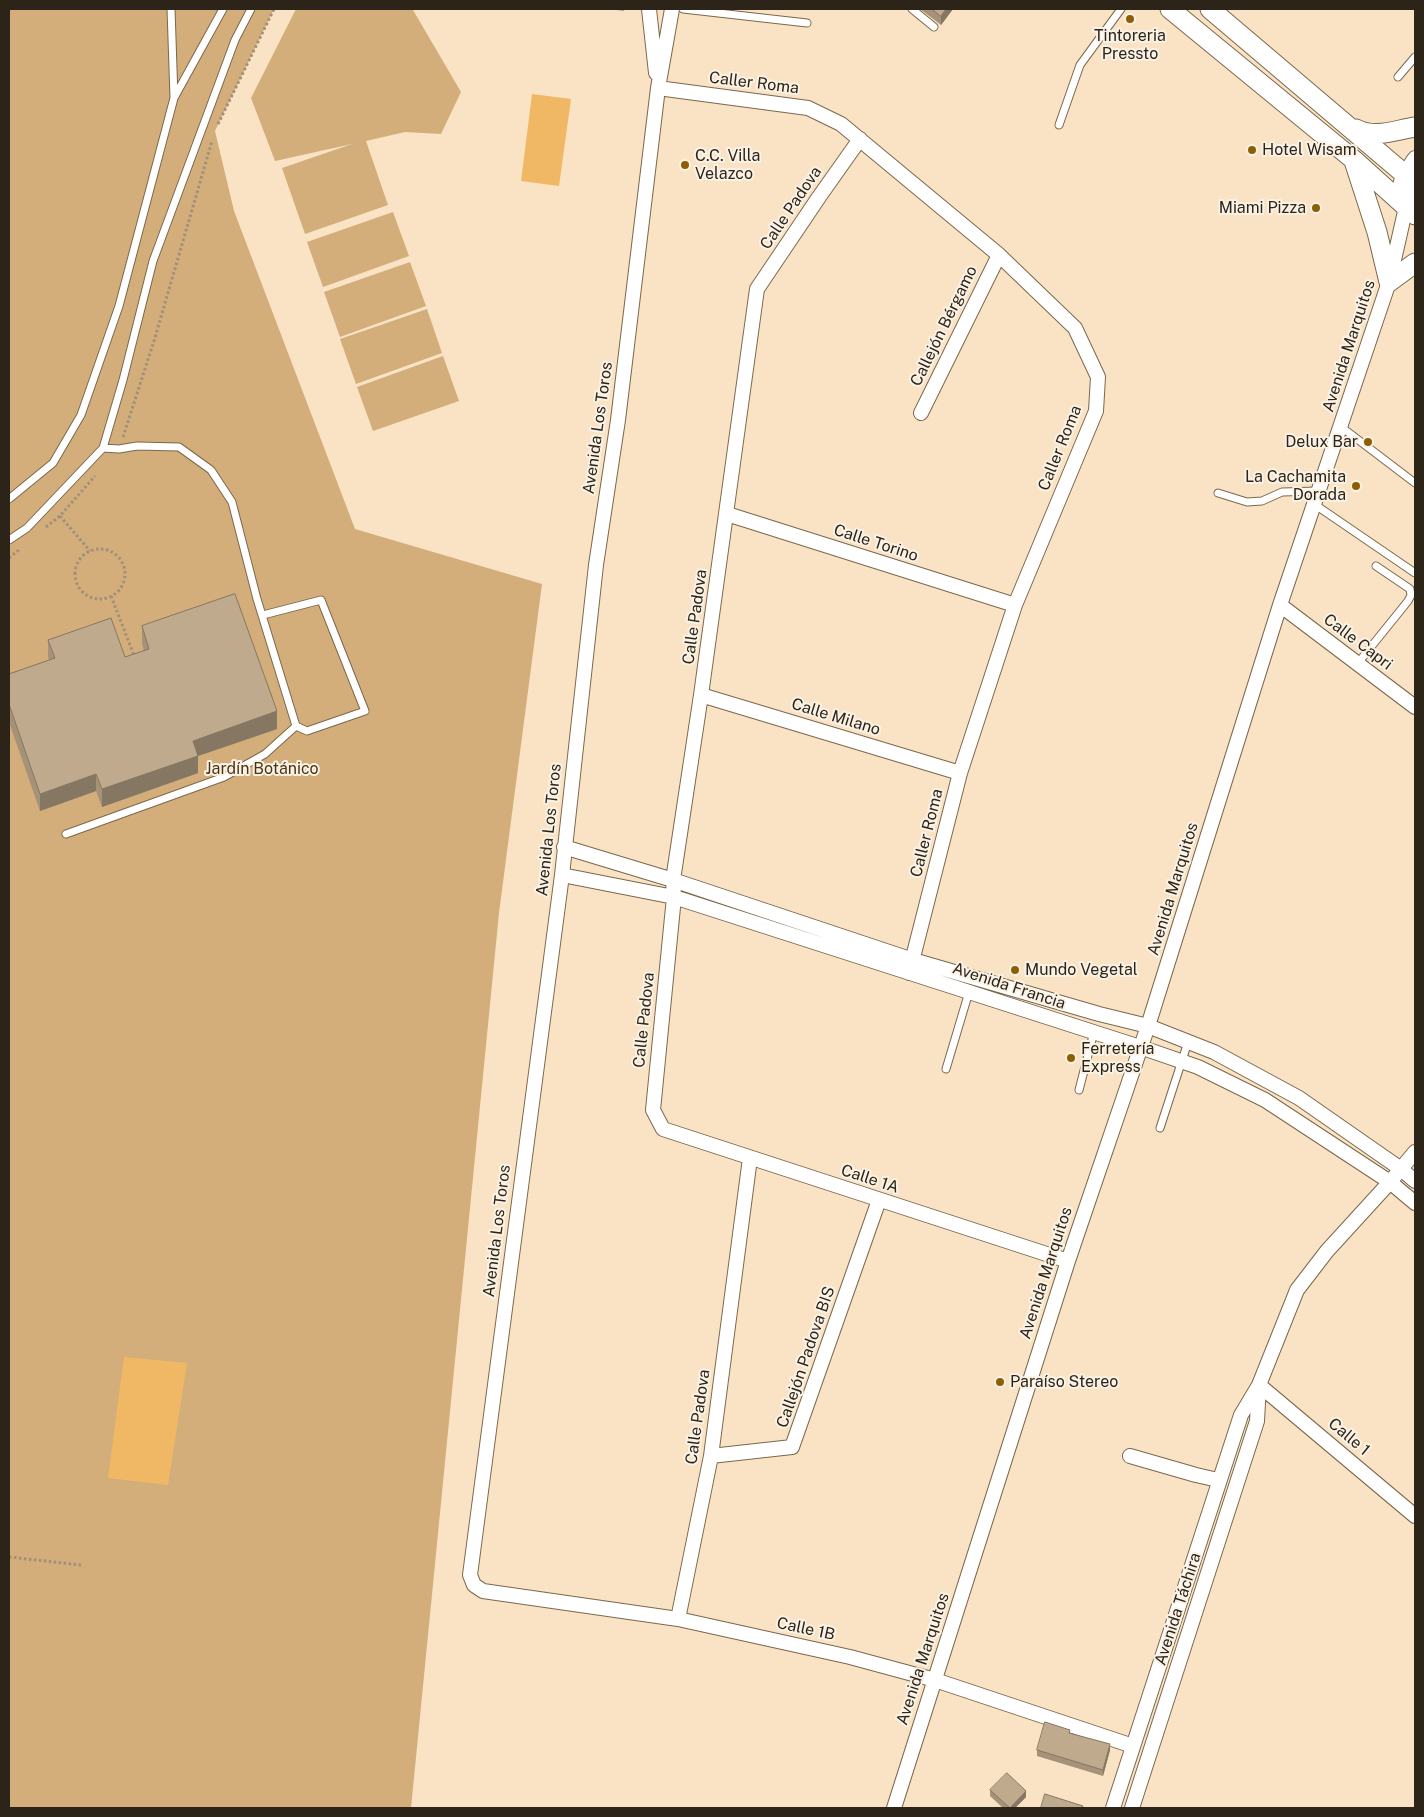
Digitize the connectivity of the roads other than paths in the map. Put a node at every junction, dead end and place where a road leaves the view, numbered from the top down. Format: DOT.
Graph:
graph roads {
  1 [pos="171,9"];
  2 [pos="223,9"];
  3 [pos="250,9"];
  4 [pos="649,9"];
  5 [pos="672,9"];
  6 [pos="683,9"];
  7 [pos="912,9"];
  8 [pos="1121,9"];
  9 [pos="1170,9"];
  10 [pos="1210,9"];
  11 [pos="807,24"];
  12 [pos="934,27"];
  13 [pos="1415,57"];
  14 [pos="1398,77"];
  15 [pos="658,88"];
  16 [pos="174,98"];
  17 [pos="1059,125"];
  18 [pos="1348,125"];
  19 [pos="1415,127"];
  20 [pos="860,139"];
  21 [pos="1415,158"];
  22 [pos="1354,160"];
  23 [pos="1412,181"];
  24 [pos="1407,208"];
  25 [pos="999,255"];
  26 [pos="1415,263"];
  27 [pos="1389,282"];
  28 [pos="921,414"];
  29 [pos="1340,426"];
  30 [pos="103,448"];
  31 [pos="1415,483"];
  32 [pos="1218,493"];
  33 [pos="1316,498"];
  34 [pos="9,500"];
  35 [pos="727,514"];
  36 [pos="9,540"];
  37 [pos="1376,566"];
  38 [pos="1415,573"];
  39 [pos="1280,604"];
  40 [pos="1014,605"];
  41 [pos="263,615"];
  42 [pos="1358,663"];
  43 [pos="701,695"];
  44 [pos="1415,707"];
  45 [pos="296,726"];
  46 [pos="960,773"];
  47 [pos="66,834"];
  48 [pos="564,847"];
  49 [pos="562,875"];
  50 [pos="674,880"];
  51 [pos="674,897"];
  52 [pos="911,966"];
  53 [pos="969,992"];
  54 [pos="1148,1026"];
  55 [pos="1094,1032"];
  56 [pos="1188,1042"];
  57 [pos="1140,1047"];
  58 [pos="1182,1062"];
  59 [pos="946,1070"];
  60 [pos="1079,1090"];
  61 [pos="1160,1128"];
  62 [pos="663,1129"];
  63 [pos="1415,1152"];
  64 [pos="750,1158"];
  65 [pos="1401,1169"];
  66 [pos="1415,1181"];
  67 [pos="1390,1182"];
  68 [pos="879,1200"];
  69 [pos="1415,1203"];
  70 [pos="1068,1261"];
  71 [pos="1259,1385"];
  72 [pos="711,1456"];
  73 [pos="1130,1456"];
  74 [pos="1218,1480"];
  75 [pos="1415,1516"];
  76 [pos="470,1575"];
  77 [pos="678,1619"];
  78 [pos="935,1680"];
  79 [pos="1133,1746"];
  80 [pos="894,1808"];
  81 [pos="1113,1808"];
  82 [pos="1132,1808"];
  1 -- 16 [label="lane"];
  2 -- 16 [label="lane"];
  3 -- 30 [label="lane"];
  4 -- 15 [label="street"];
  5 -- 15 [label="street"];
  6 -- 11 [label="lane"];
  7 -- 12 [label="lane"];
  8 -- 17 [label="lane"];
  9 -- 22 [label="main road"];
  10 -- 18 [label="main road"];
  13 -- 14 [label="lane"];
  15 -- 20 [label="street, Caller Roma"];
  15 -- 48 [label="street, Avenida Los Toros"];
  16 -- 34 [label="lane"];
  18 -- 19 [label="main road"];
  18 -- 23 [label="main road"];
  20 -- 25 [label="street, Caller Roma"];
  20 -- 35 [label="street, Calle Padova"];
  21 -- 23 [label="street, Avenida Marquitos"];
  22 -- 24 [label="main road"];
  22 -- 27 [label="main road"];
  23 -- 24 [label="street, Avenida Marquitos"];
  24 -- 27 [label="street, Avenida Marquitos"];
  25 -- 28 [label="street, Callejón Bérgamo"];
  25 -- 40 [label="street, Caller Roma"];
  26 -- 27 [label="main road"];
  27 -- 29 [label="street, Avenida Marquitos"];
  29 -- 31 [label="lane"];
  29 -- 33 [label="street, Avenida Marquitos"];
  30 -- 36 [label="lane"];
  30 -- 41 [label="lane"];
  32 -- 33 [label="lane"];
  33 -- 38 [label="lane"];
  33 -- 39 [label="street, Avenida Marquitos"];
  35 -- 40 [label="street, Calle Torino"];
  35 -- 43 [label="street, Calle Padova"];
  37 -- 42 [label="lane"];
  39 -- 42 [label="street, Calle Capri"];
  39 -- 54 [label="street, Avenida Marquitos"];
  40 -- 46 [label="street, Caller Roma"];
  41 -- 45 [label="lane"];
  41 -- 45 [label="lane"];
  42 -- 44 [label="street, Calle Capri"];
  43 -- 46 [label="street, Calle Milano"];
  43 -- 50 [label="street, Calle Padova"];
  45 -- 47 [label="lane"];
  46 -- 52 [label="street, Caller Roma"];
  48 -- 49 [label="street, Avenida Los Toros"];
  48 -- 50 [label="street, Avenida Francia"];
  49 -- 51 [label="street, Avenida Francia"];
  49 -- 76 [label="street, Avenida Los Toros"];
  50 -- 51 [label="street, Calle Padova"];
  50 -- 52 [label="street, Avenida Francia"];
  51 -- 52 [label="street, Avenida Francia"];
  51 -- 62 [label="street, Calle Padova"];
  52 -- 53 [label="street, Avenida Francia"];
  52 -- 54 [label="street, Avenida Francia"];
  53 -- 55 [label="street, Avenida Francia"];
  53 -- 59 [label="lane"];
  54 -- 56 [label="street, Avenida Francia"];
  54 -- 57 [label="street, Avenida Marquitos"];
  55 -- 57 [label="street, Avenida Francia"];
  55 -- 60 [label="lane"];
  56 -- 58 [label="lane"];
  56 -- 65 [label="street, Avenida Francia"];
  57 -- 58 [label="street, Avenida Francia"];
  57 -- 70 [label="street, Avenida Marquitos"];
  58 -- 61 [label="lane"];
  58 -- 67 [label="street, Avenida Francia"];
  62 -- 64 [label="street, Calle 1A"];
  63 -- 65 [label="street"];
  64 -- 68 [label="street, Calle 1A"];
  64 -- 72 [label="street, Calle Padova"];
  65 -- 66 [label="street, Avenida Francia"];
  65 -- 67 [label="street"];
  67 -- 69 [label="street, Avenida Francia"];
  67 -- 71 [label="street"];
  68 -- 70 [label="street, Calle 1A"];
  68 -- 72 [label="street, Callejón Padova BIS"];
  70 -- 78 [label="street, Avenida Marquitos"];
  71 -- 74 [label="street"];
  71 -- 75 [label="street, Calle 1"];
  71 -- 82 [label="street, Avenida Táchira"];
  72 -- 77 [label="street, Calle Padova"];
  73 -- 74 [label="street"];
  74 -- 79 [label="street"];
  76 -- 77 [label="street, Calle 1B"];
  77 -- 78 [label="street, Calle 1B"];
  78 -- 79 [label="street, Calle 1B"];
  78 -- 80 [label="street, Avenida Marquitos"];
  79 -- 81 [label="street"];
}
